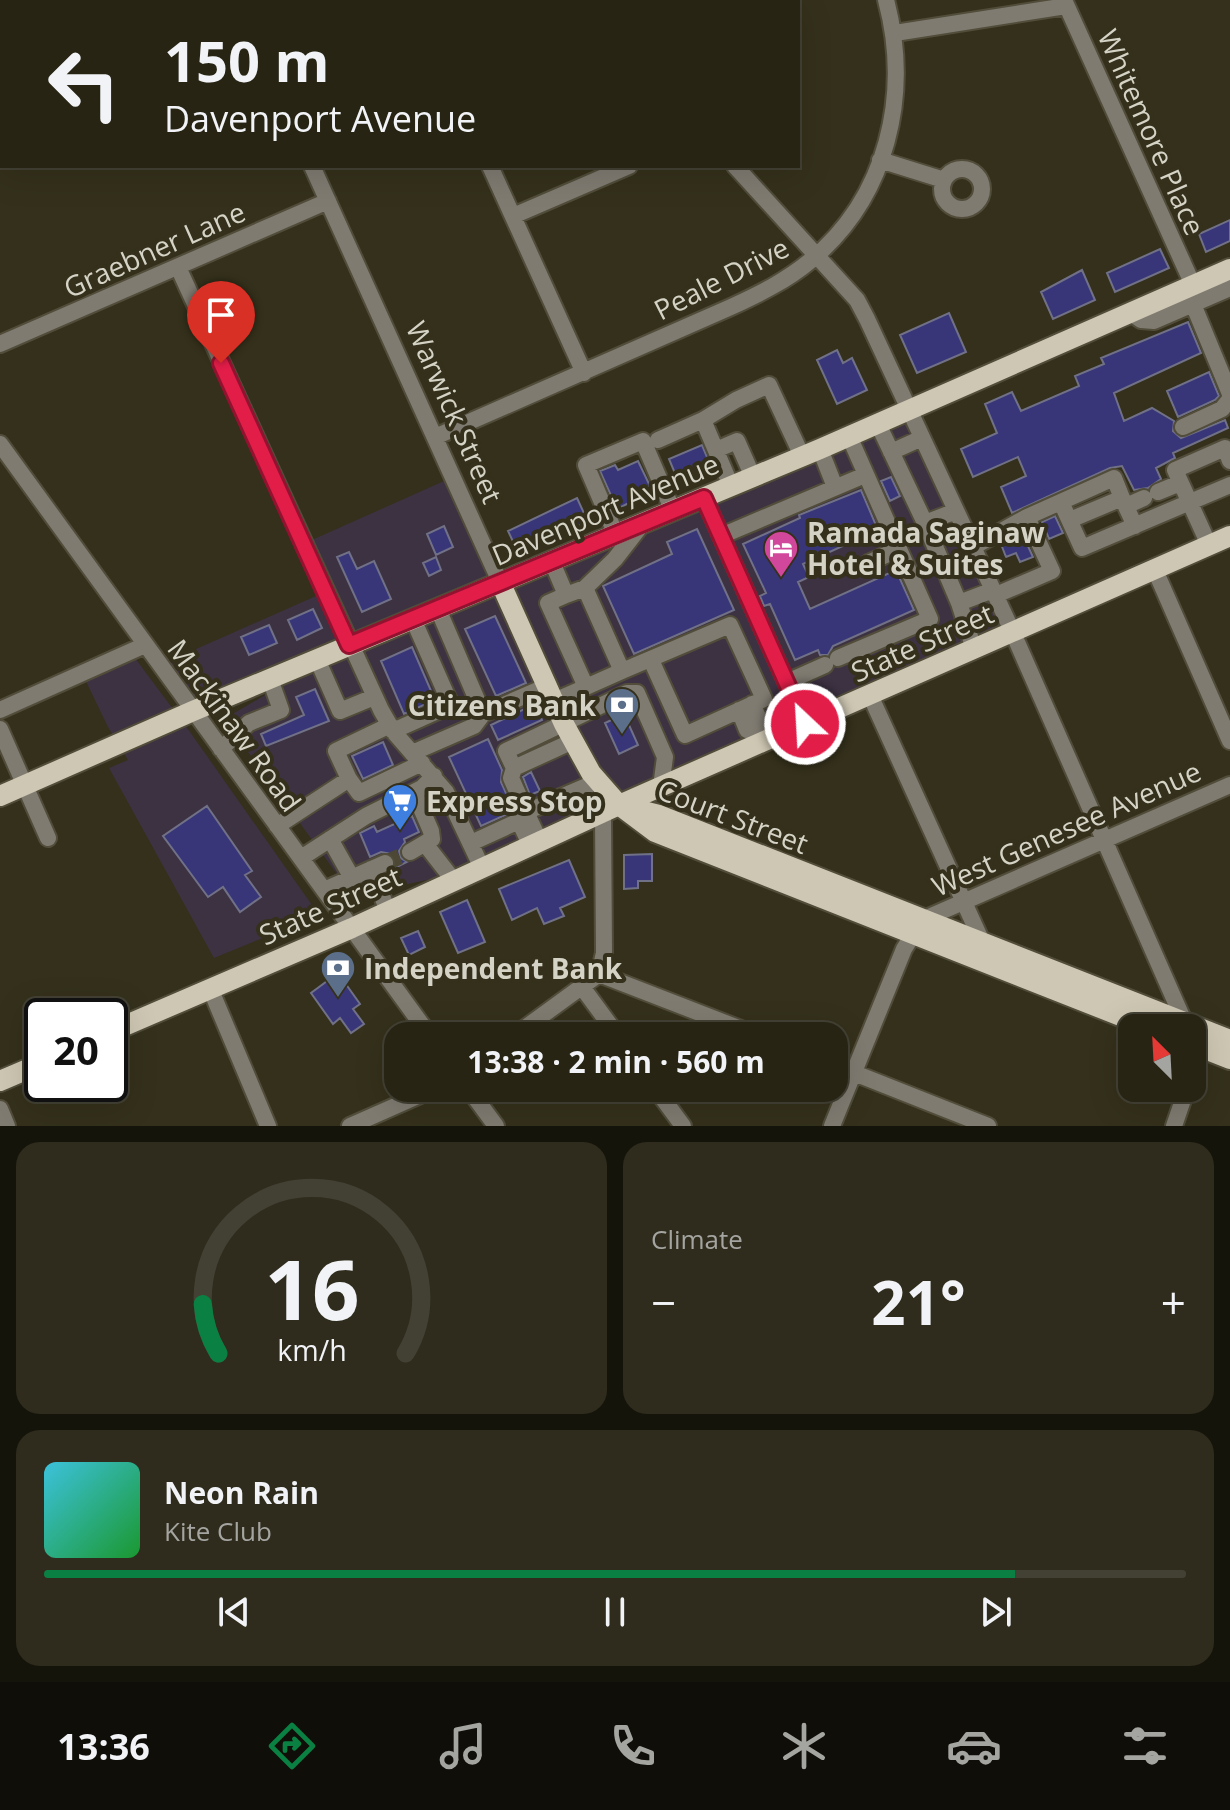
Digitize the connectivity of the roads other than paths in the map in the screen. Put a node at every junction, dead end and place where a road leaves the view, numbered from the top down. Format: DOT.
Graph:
graph roads {
  1 [pos="886,0"];
  2 [pos="1065,3"];
  3 [pos="895,33"];
  4 [pos="880,160"];
  5 [pos="313,168"];
  6 [pos="491,168"];
  7 [pos="624,168"];
  8 [pos="737,168"];
  9 [pos="944,180"];
  10 [pos="328,201"];
  11 [pos="513,216"];
  12 [pos="818,255"];
  13 [pos="178,267"];
  14 [pos="1230,269"];
  15 [pos="1229,293"];
  16 [pos="1193,295"];
  17 [pos="0,344"];
  18 [pos="584,373"];
  19 [pos="1230,396"];
  20 [pos="909,410"];
  21 [pos="703,420"];
  22 [pos="878,424"];
  23 [pos="1183,427"];
  24 [pos="849,436"];
  25 [pos="435,437"];
  26 [pos="922,438"];
  27 [pos="658,440"];
  28 [pos="0,444"];
  29 [pos="716,450"];
  30 [pos="811,452"];
  31 [pos="891,452"];
  32 [pos="1230,461"];
  33 [pos="865,475"];
  34 [pos="753,477"];
  35 [pos="1180,483"];
  36 [pos="1230,485"];
  37 [pos="731,486"];
  38 [pos="835,487"];
  39 [pos="704,498"];
  40 [pos="1061,502"];
  41 [pos="1124,502"];
  42 [pos="1190,502"];
  43 [pos="673,511"];
  44 [pos="956,511"];
  45 [pos="1027,517"];
  46 [pos="1070,520"];
  47 [pos="643,523"];
  48 [pos="925,523"];
  49 [pos="1135,526"];
  50 [pos="616,535"];
  51 [pos="721,536"];
  52 [pos="1230,536"];
  53 [pos="1209,545"];
  54 [pos="973,547"];
  55 [pos="899,549"];
  56 [pos="552,562"];
  57 [pos="868,563"];
  58 [pos="1155,570"];
  59 [pos="501,584"];
  60 [pos="585,588"];
  61 [pos="994,593"];
  62 [pos="566,595"];
  63 [pos="959,603"];
  64 [pos="438,609"];
  65 [pos="413,619"];
  66 [pos="1013,633"];
  67 [pos="145,645"];
  68 [pos="349,645"];
  69 [pos="974,649"];
  70 [pos="317,659"];
  71 [pos="651,660"];
  72 [pos="622,671"];
  73 [pos="270,679"];
  74 [pos="787,682"];
  75 [pos="586,687"];
  76 [pos="551,694"];
  77 [pos="870,695"];
  78 [pos="374,697"];
  79 [pos="746,707"];
  80 [pos="0,710"];
  81 [pos="193,711"];
  82 [pos="483,714"];
  83 [pos="805,724"];
  84 [pos="391,728"];
  85 [pos="0,729"];
  86 [pos="568,732"];
  87 [pos="759,738"];
  88 [pos="1230,741"];
  89 [pos="221,749"];
  90 [pos="417,758"];
  91 [pos="434,776"];
  92 [pos="349,779"];
  93 [pos="598,781"];
  94 [pos="25,785"];
  95 [pos="1230,785"];
  96 [pos="661,787"];
  97 [pos="414,792"];
  98 [pos="0,796"];
  99 [pos="611,809"];
  100 [pos="526,812"];
  101 [pos="277,826"];
  102 [pos="48,838"];
  103 [pos="330,839"];
  104 [pos="1104,841"];
  105 [pos="471,843"];
  106 [pos="535,844"];
  107 [pos="426,845"];
  108 [pos="410,852"];
  109 [pos="301,858"];
  110 [pos="482,868"];
  111 [pos="352,878"];
  112 [pos="454,881"];
  113 [pos="324,890"];
  114 [pos="962,902"];
  115 [pos="388,911"];
  116 [pos="918,927"];
  117 [pos="352,928"];
  118 [pos="983,944"];
  119 [pos="599,974"];
  120 [pos="582,987"];
  121 [pos="210,988"];
  122 [pos="1119,1014"];
  123 [pos="1140,1014"];
  124 [pos="1180,1014"];
  125 [pos="420,1022"];
  126 [pos="533,1022"];
  127 [pos="608,1022"];
  128 [pos="723,1022"];
  129 [pos="128,1024"];
  130 [pos="1206,1038"];
  131 [pos="1230,1040"];
  132 [pos="1206,1045"];
  133 [pos="1230,1059"];
  134 [pos="24,1071"];
  135 [pos="848,1071"];
  136 [pos="853,1073"];
  137 [pos="0,1081"];
  138 [pos="404,1102"];
  139 [pos="478,1102"];
  140 [pos="665,1102"];
  141 [pos="1182,1102"];
  142 [pos="0,1109"];
  143 [pos="7,1126"];
  144 [pos="268,1126"];
  145 [pos="350,1126"];
  146 [pos="496,1126"];
  147 [pos="683,1126"];
  148 [pos="832,1126"];
  149 [pos="988,1126"];
  150 [pos="1174,1126"];
  1 -- 3 [label="street, Peale Drive"];
  2 -- 3 [label="street"];
  2 -- 16 [label="street, Whitemore Place"];
  3 -- 4 [label="street, Peale Drive"];
  4 -- 9 [label="street"];
  4 -- 12 [label="street, Peale Drive"];
  5 -- 10 [label="street, Warwick Street"];
  6 -- 11 [label="street"];
  7 -- 11 [label="street"];
  8 -- 12 [label="street"];
  10 -- 13 [label="street, Graebner Lane"];
  10 -- 25 [label="street, Warwick Street"];
  11 -- 18 [label="street"];
  12 -- 18 [label="street, Peale Drive"];
  12 -- 20 [label="street"];
  13 -- 17 [label="street, Graebner Lane"];
  13 -- 68 [label="street"];
  14 -- 16 [label="main road, Davenport Avenue"];
  15 -- 16 [label="street"];
  16 -- 19 [label="street, Whitemore Place"];
  16 -- 20 [label="main road, Davenport Avenue"];
  18 -- 25 [label="street, Peale Drive"];
  19 -- 23 [label="street"];
  20 -- 22 [label="main road, Davenport Avenue"];
  20 -- 26 [label="street"];
  21 -- 27 [label="street"];
  21 -- 29 [label="street"];
  21 -- 30 [label="street"];
  22 -- 24 [label="main road, Davenport Avenue"];
  22 -- 31 [label="street"];
  24 -- 30 [label="main road, Davenport Avenue"];
  24 -- 33 [label="street"];
  25 -- 59 [label="street, Warwick Street"];
  26 -- 31 [label="street"];
  26 -- 44 [label="street"];
  28 -- 67 [label="street, Mackinaw Road"];
  29 -- 34 [label="street"];
  29 -- 37 [label="street"];
  30 -- 34 [label="main road, Davenport Avenue"];
  30 -- 38 [label="street"];
  31 -- 48 [label="street"];
  32 -- 35 [label="street"];
  33 -- 38 [label="street"];
  33 -- 55 [label="street"];
  34 -- 37 [label="main road, Davenport Avenue"];
  35 -- 41 [label="street"];
  35 -- 42 [label="street"];
  36 -- 42 [label="street"];
  37 -- 39 [label="main road, Davenport Avenue"];
  38 -- 51 [label="street"];
  39 -- 43 [label="main road, Davenport Avenue"];
  39 -- 51 [label="street"];
  40 -- 41 [label="street"];
  40 -- 45 [label="street"];
  40 -- 46 [label="street"];
  41 -- 46 [label="street"];
  41 -- 49 [label="street"];
  42 -- 49 [label="street"];
  42 -- 53 [label="street"];
  43 -- 47 [label="main road, Davenport Avenue"];
  43 -- 50 [label="street"];
  44 -- 48 [label="street"];
  44 -- 54 [label="street"];
  45 -- 54 [label="street"];
  45 -- 61 [label="street"];
  46 -- 49 [label="street"];
  47 -- 50 [label="main road, Davenport Avenue"];
  47 -- 60 [label="street"];
  48 -- 63 [label="street"];
  50 -- 56 [label="main road, Davenport Avenue"];
  51 -- 74 [label="street"];
  52 -- 53 [label="main road, State Street"];
  53 -- 58 [label="main road, State Street"];
  54 -- 61 [label="street"];
  55 -- 57 [label="street"];
  55 -- 74 [label="street"];
  56 -- 59 [label="main road, Davenport Avenue"];
  56 -- 62 [label="street"];
  58 -- 66 [label="main road, State Street"];
  58 -- 88 [label="street"];
  59 -- 64 [label="main road, Davenport Avenue"];
  59 -- 76 [label="main road, Warwick Street"];
  60 -- 62 [label="street"];
  60 -- 72 [label="street"];
  61 -- 63 [label="street"];
  61 -- 66 [label="street"];
  62 -- 75 [label="street"];
  63 -- 69 [label="street"];
  64 -- 65 [label="main road, Davenport Avenue"];
  64 -- 82 [label="street"];
  65 -- 68 [label="main road, Davenport Avenue"];
  65 -- 84 [label="street"];
  66 -- 69 [label="main road, State Street"];
  66 -- 104 [label="street"];
  67 -- 80 [label="street"];
  67 -- 81 [label="street, Mackinaw Road"];
  68 -- 70 [label="main road, Davenport Avenue"];
  68 -- 78 [label="street"];
  69 -- 77 [label="main road, State Street"];
  70 -- 73 [label="main road, Davenport Avenue"];
  70 -- 78 [label="street"];
  71 -- 72 [label="street"];
  71 -- 79 [label="street"];
  71 -- 79 [label="street"];
  72 -- 75 [label="street"];
  73 -- 81 [label="main road, Davenport Avenue"];
  73 -- 89 [label="street"];
  74 -- 83 [label="street"];
  75 -- 76 [label="street"];
  76 -- 82 [label="street"];
  76 -- 86 [label="main road, Warwick Street"];
  77 -- 83 [label="main road, State Street"];
  77 -- 114 [label="street"];
  78 -- 84 [label="street"];
  79 -- 87 [label="street"];
  81 -- 89 [label="street, Mackinaw Road"];
  81 -- 94 [label="main road, Davenport Avenue"];
  82 -- 90 [label="street"];
  83 -- 87 [label="main road, State Street"];
  84 -- 90 [label="street"];
  84 -- 92 [label="street"];
  85 -- 94 [label="street"];
  86 -- 93 [label="main road, Warwick Street"];
  86 -- 96 [label="street"];
  86 -- 100 [label="street"];
  87 -- 96 [label="main road, State Street"];
  89 -- 101 [label="street, Mackinaw Road"];
  90 -- 91 [label="street"];
  90 -- 92 [label="street"];
  91 -- 97 [label="street"];
  91 -- 105 [label="street"];
  92 -- 101 [label="street"];
  93 -- 99 [label="main road, Warwick Street"];
  93 -- 100 [label="street"];
  94 -- 98 [label="main road, Davenport Avenue"];
  94 -- 102 [label="street"];
  95 -- 104 [label="street, West Genesee Avenue"];
  96 -- 99 [label="main road, State Street"];
  97 -- 103 [label="street"];
  97 -- 107 [label="street"];
  99 -- 106 [label="main road, State Street"];
  99 -- 116 [label="main road, Court Street"];
  99 -- 119 [label="street"];
  100 -- 106 [label="street"];
  101 -- 109 [label="street, Mackinaw Road"];
  103 -- 109 [label="street"];
  103 -- 111 [label="street"];
  104 -- 114 [label="street, West Genesee Avenue"];
  104 -- 124 [label="street"];
  105 -- 106 [label="street"];
  105 -- 110 [label="street"];
  106 -- 110 [label="main road, State Street"];
  107 -- 108 [label="street"];
  107 -- 112 [label="street"];
  109 -- 113 [label="street, Mackinaw Road"];
  110 -- 112 [label="main road, State Street"];
  111 -- 113 [label="street"];
  111 -- 115 [label="street"];
  112 -- 115 [label="main road, State Street"];
  113 -- 117 [label="street, Mackinaw Road"];
  114 -- 116 [label="street, West Genesee Avenue"];
  114 -- 118 [label="street"];
  115 -- 117 [label="main road, State Street"];
  116 -- 118 [label="main road, Court Street"];
  116 -- 122 [label="main road, Court Street"];
  116 -- 136 [label="street"];
  117 -- 121 [label="main road, State Street"];
  117 -- 125 [label="street, Mackinaw Road"];
  118 -- 123 [label="main road, Court Street"];
  119 -- 120 [label="street"];
  119 -- 128 [label="street"];
  120 -- 126 [label="street"];
  120 -- 127 [label="street"];
  121 -- 129 [label="main road, State Street"];
  121 -- 144 [label="street"];
  130 -- 131 [label="main road, Court Street"];
  132 -- 133 [label="main road, Court Street"];
  134 -- 137 [label="main road"];
  135 -- 136 [label="street"];
  136 -- 148 [label="street"];
  136 -- 149 [label="street"];
  138 -- 145 [label="street"];
  139 -- 146 [label="street"];
  140 -- 147 [label="street"];
  141 -- 150 [label="street"];
  142 -- 143 [label="street"];
}
